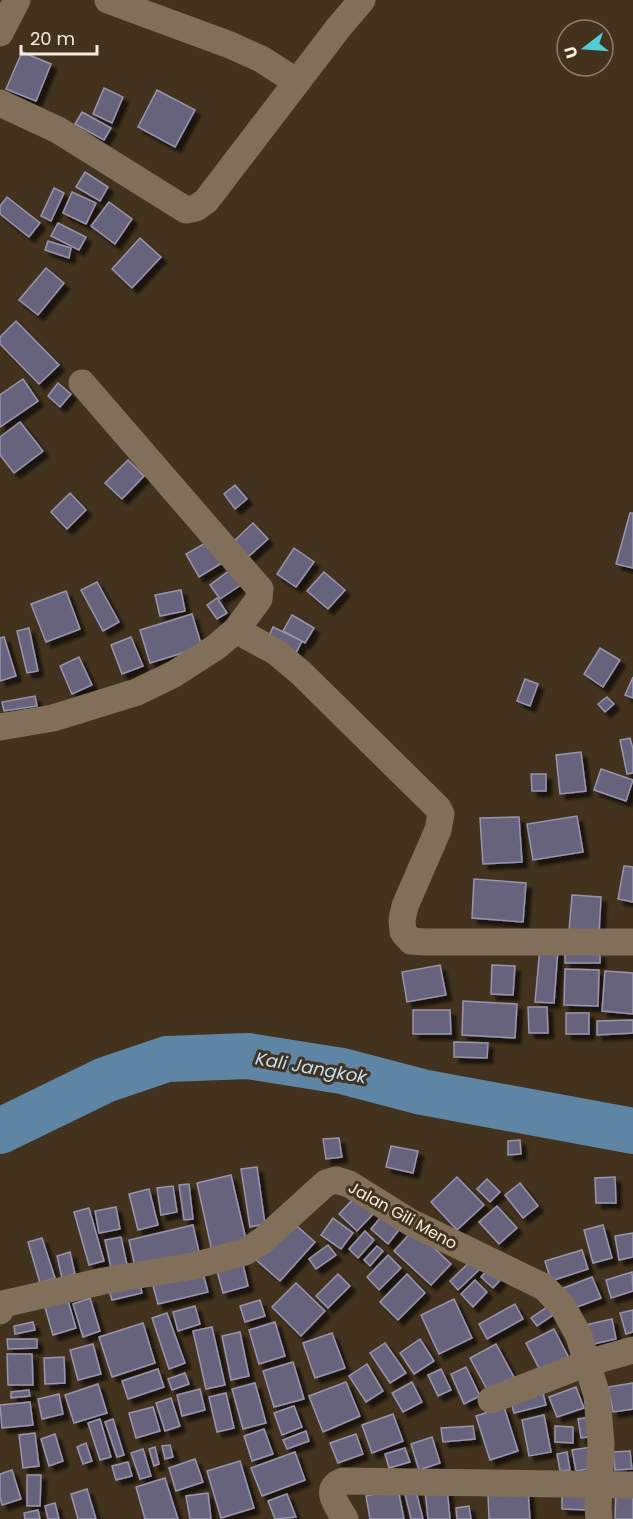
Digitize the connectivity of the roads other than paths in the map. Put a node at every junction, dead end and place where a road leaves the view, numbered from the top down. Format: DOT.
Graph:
graph roads {
  1 [pos="17,0"];
  2 [pos="108,0"];
  3 [pos="362,0"];
  4 [pos="0,33"];
  5 [pos="297,82"];
  6 [pos="0,103"];
  7 [pos="82,382"];
  8 [pos="236,630"];
  9 [pos="0,727"];
  10 [pos="633,942"];
  11 [pos="2,1308"];
  12 [pos="633,1350"];
  13 [pos="587,1363"];
  14 [pos="491,1400"];
  15 [pos="633,1485"];
  16 [pos="599,1486"];
  17 [pos="345,1519"];
  18 [pos="599,1519"];
  1 -- 4 [label="street"];
  2 -- 5 [label="street"];
  3 -- 5 [label="street"];
  5 -- 6 [label="street"];
  7 -- 8 [label="street"];
  8 -- 9 [label="street"];
  8 -- 10 [label="street"];
  11 -- 13 [label="street, Jalan Gili Meno"];
  12 -- 13 [label="street"];
  13 -- 14 [label="street"];
  13 -- 16 [label="street, Jalan Gili Meno"];
  15 -- 16 [label="street"];
  16 -- 17 [label="street"];
  16 -- 18 [label="street, Jalan Gili Meno"];
}
